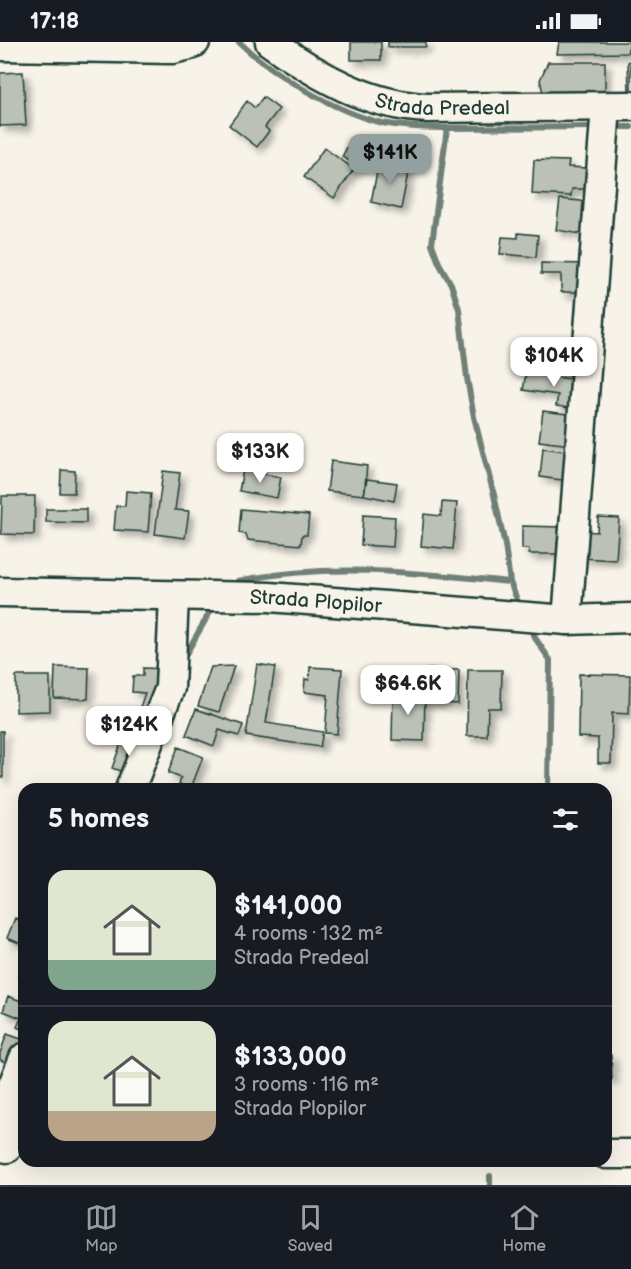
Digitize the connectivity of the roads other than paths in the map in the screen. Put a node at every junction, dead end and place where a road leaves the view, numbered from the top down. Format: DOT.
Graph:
graph roads {
  1 [pos="195,42"];
  2 [pos="270,42"];
  3 [pos="0,46"];
  4 [pos="611,117"];
  5 [pos="0,592"];
  6 [pos="174,596"];
  7 [pos="631,618"];
  8 [pos="567,620"];
  9 [pos="132,783"];
  10 [pos="18,1072"];
  11 [pos="4,1103"];
  12 [pos="8,1148"];
  13 [pos="612,1154"];
  14 [pos="631,1154"];
  1 -- 3 [label="street"];
  2 -- 4 [label="street, Strada Predeal"];
  4 -- 8 [label="street"];
  5 -- 6 [label="street, Strada Plopilor"];
  6 -- 8 [label="street, Strada Plopilor"];
  6 -- 9 [label="street"];
  7 -- 8 [label="street, Strada Plopilor"];
  10 -- 11 [label="street"];
  11 -- 12 [label="street"];
  13 -- 14 [label="street"];
}
